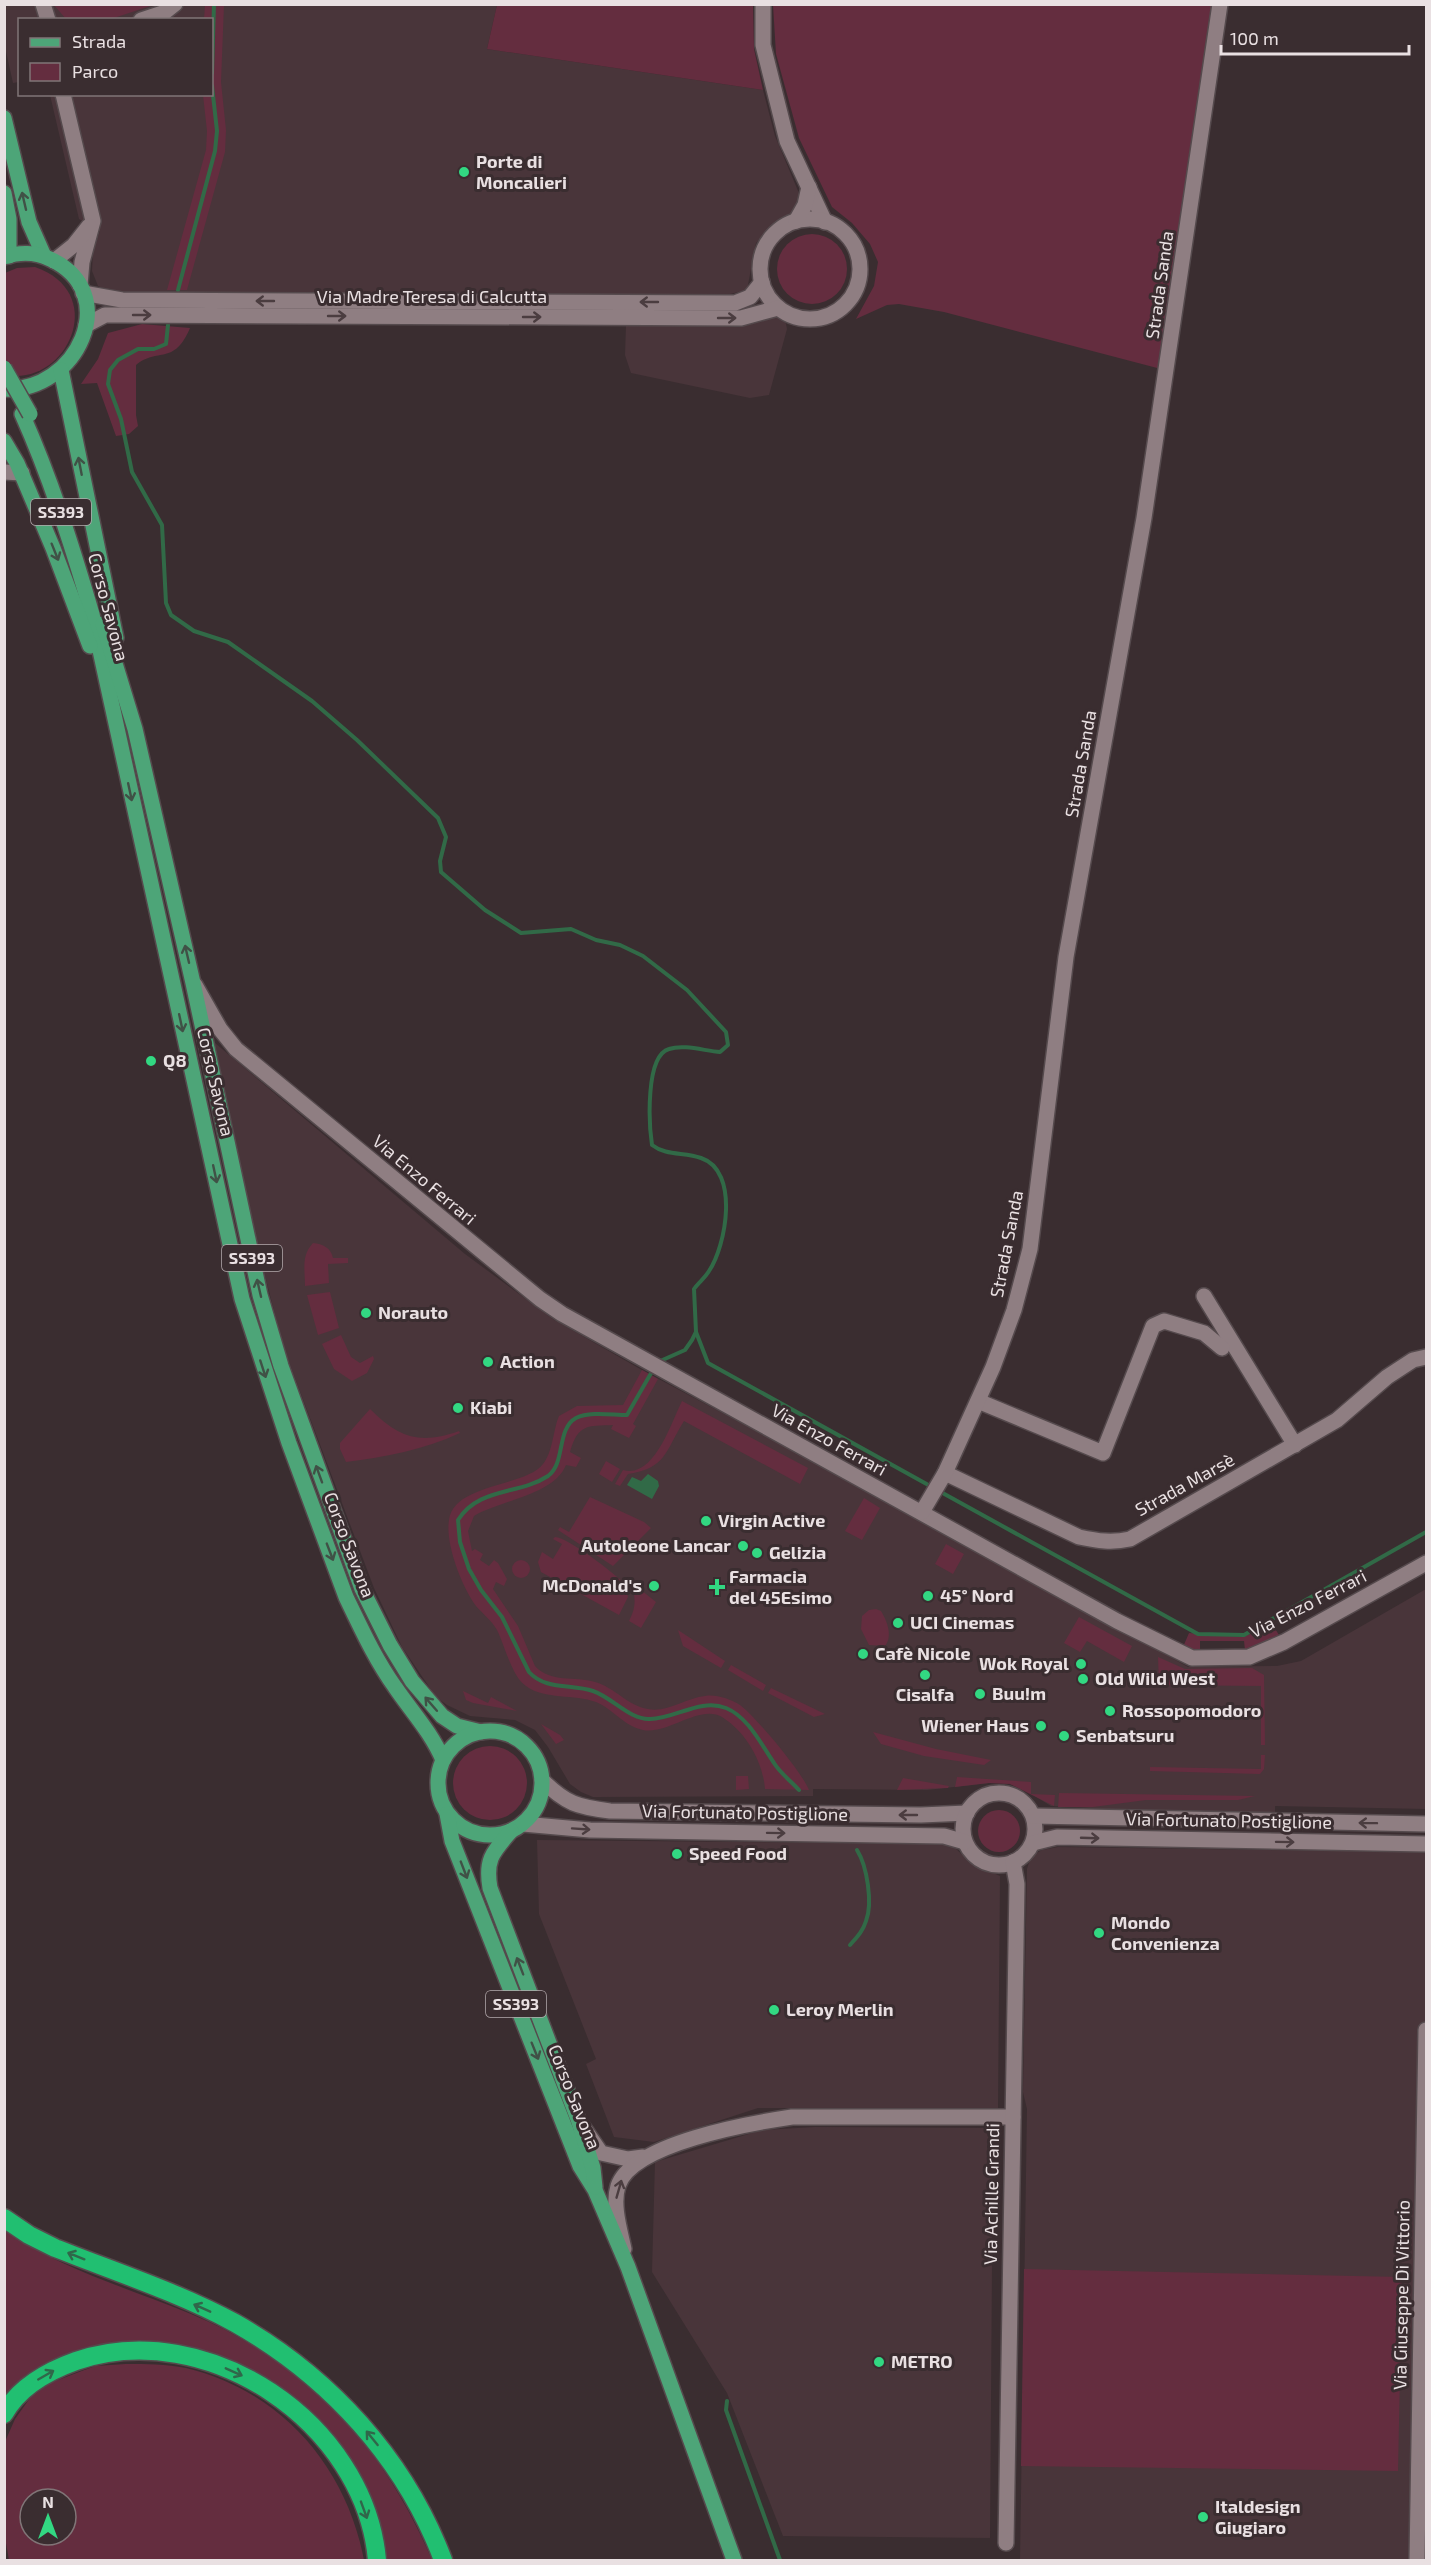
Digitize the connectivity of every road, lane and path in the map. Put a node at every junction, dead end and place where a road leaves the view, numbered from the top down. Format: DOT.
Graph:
graph roads {
  1 [pos="175,4"];
  2 [pos="763,4"];
  3 [pos="1220,4"];
  4 [pos="147,18"];
  5 [pos="63,96"];
  6 [pos="4,118"];
  7 [pos="809,186"];
  8 [pos="4,193"];
  9 [pos="93,221"];
  10 [pos="796,221"];
  11 [pos="825,222"];
  12 [pos="7,257"];
  13 [pos="49,258"];
  14 [pos="762,282"];
  15 [pos="82,289"];
  16 [pos="778,308"];
  17 [pos="86,325"];
  18 [pos="4,368"];
  19 [pos="61,370"];
  20 [pos="4,384"];
  21 [pos="4,389"];
  22 [pos="26,414"];
  23 [pos="4,441"];
  24 [pos="4,472"];
  25 [pos="22,473"];
  26 [pos="135,729"];
  27 [pos="118,735"];
  28 [pos="193,983"];
  29 [pos="1204,1296"];
  30 [pos="1222,1348"];
  31 [pos="1426,1358"];
  32 [pos="978,1401"];
  33 [pos="1295,1445"];
  34 [pos="943,1477"];
  35 [pos="922,1512"];
  36 [pos="1426,1563"];
  37 [pos="1405,1575"];
  38 [pos="1426,1579"];
  39 [pos="481,1732"];
  40 [pos="443,1760"];
  41 [pos="542,1780"];
  42 [pos="967,1813"];
  43 [pos="447,1814"];
  44 [pos="1033,1816"];
  45 [pos="1426,1824"];
  46 [pos="517,1828"];
  47 [pos="966,1842"];
  48 [pos="1033,1843"];
  49 [pos="1426,1844"];
  50 [pos="1013,1862"];
  51 [pos="1426,2030"];
  52 [pos="1012,2117"];
  53 [pos="578,2119"];
  54 [pos="644,2157"];
  55 [pos="595,2190"];
  56 [pos="4,2218"];
  57 [pos="628,2267"];
  58 [pos="4,2414"];
  59 [pos="1001,2543"];
  60 [pos="376,2560"];
  61 [pos="443,2560"];
  62 [pos="734,2560"];
  63 [pos="1417,2560"];
  1 -- 4 [label="street"];
  2 -- 7 [label="street"];
  3 -- 32 [label="street, Strada Sanda"];
  5 -- 9 [label="street"];
  13 -- 6 [label="main road, one-way"];
  7 -- 10 [label="street"];
  7 -- 11 [label="street"];
  8 -- 12 [label="main road"];
  9 -- 13 [label="street"];
  9 -- 15 [label="street"];
  10 -- 11 [label="street"];
  10 -- 14 [label="street"];
  11 -- 16 [label="street"];
  12 -- 13 [label="main road"];
  13 -- 15 [label="main road"];
  14 -- 15 [label="street, Via Madre Teresa di Calcutta, one-way"];
  14 -- 16 [label="street"];
  15 -- 17 [label="main road"];
  17 -- 16 [label="street, Via Madre Teresa di Calcutta, one-way"];
  17 -- 19 [label="main road"];
  18 -- 22 [label="main road, Corso Savona / SS393, bridge"];
  19 -- 21 [label="main road"];
  26 -- 19 [label="main road, one-way"];
  20 -- 22 [label="main road, Corso Savona / SS393"];
  22 -- 26 [label="main road, Corso Savona / SS393"];
  22 -- 27 [label="main road, Corso Savona / SS393"];
  23 -- 25 [label="main road"];
  24 -- 25 [label="street"];
  25 -- 27 [label="main road, one-way"];
  28 -- 26 [label="main road, Corso Savona / SS393, one-way"];
  27 -- 40 [label="main road, Corso Savona / SS393, one-way"];
  28 -- 35 [label="street, Via Enzo Ferrari"];
  39 -- 28 [label="main road, Corso Savona / SS393, one-way"];
  29 -- 33 [label="street"];
  30 -- 32 [label="street"];
  31 -- 33 [label="street, Strada Marsè"];
  32 -- 34 [label="street, Strada Sanda"];
  33 -- 34 [label="street, Strada Marsè"];
  34 -- 35 [label="street, Strada Sanda"];
  35 -- 37 [label="street, Via Enzo Ferrari"];
  36 -- 37 [label="street, Via Enzo Ferrari"];
  37 -- 38 [label="street"];
  39 -- 40 [label="main road"];
  39 -- 41 [label="main road, Corso Savona / SS393"];
  40 -- 43 [label="main road, Corso Savona / SS393"];
  42 -- 41 [label="street, Via Fortunato Postiglione, one-way"];
  41 -- 46 [label="main road, Corso Savona / SS393"];
  42 -- 44 [label="street"];
  42 -- 47 [label="street"];
  43 -- 46 [label="main road"];
  43 -- 55 [label="main road, Corso Savona / SS393, one-way"];
  45 -- 44 [label="street, Via Fortunato Postiglione, one-way"];
  44 -- 48 [label="street"];
  46 -- 47 [label="street, Via Fortunato Postiglione, one-way"];
  53 -- 46 [label="main road, Corso Savona / SS393, one-way"];
  47 -- 50 [label="street"];
  48 -- 49 [label="street, Via Fortunato Postiglione, one-way"];
  48 -- 50 [label="street"];
  50 -- 52 [label="street, Via Achille Grandi"];
  51 -- 63 [label="street, Via Giuseppe Di Vittorio"];
  52 -- 54 [label="street"];
  52 -- 59 [label="street, Via Achille Grandi"];
  53 -- 54 [label="street"];
  53 -- 55 [label="main road, Corso Savona / SS393"];
  57 -- 54 [label="street, one-way"];
  55 -- 57 [label="main road, Corso Savona / SS393"];
  61 -- 56 [label="highway, one-way"];
  57 -- 62 [label="main road, Corso Savona / SS393"];
  58 -- 60 [label="highway, one-way"];
}
